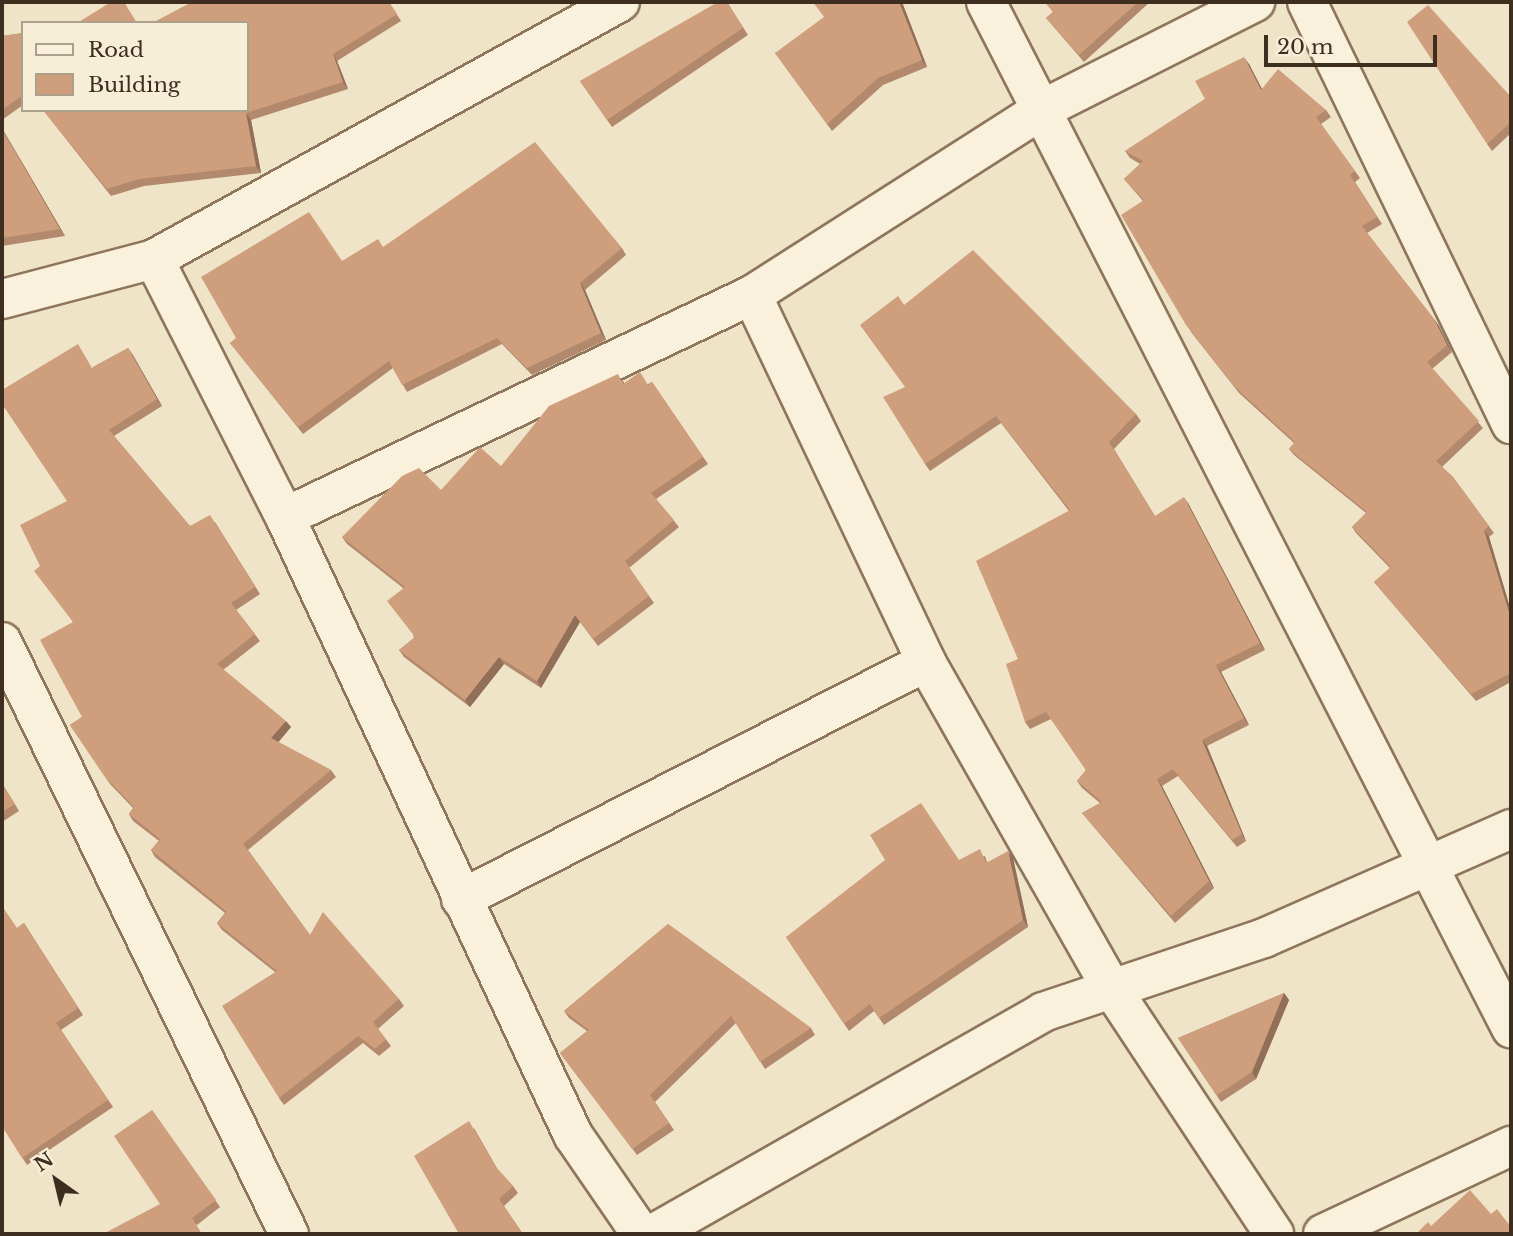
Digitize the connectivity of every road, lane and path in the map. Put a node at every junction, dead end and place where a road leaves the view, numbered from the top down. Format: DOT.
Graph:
graph roads {
  1 [pos="620,2"];
  2 [pos="986,2"];
  3 [pos="1255,2"];
  4 [pos="1307,2"];
  5 [pos="1041,110"];
  6 [pos="154,259"];
  7 [pos="752,295"];
  8 [pos="2,299"];
  9 [pos="1511,424"];
  10 [pos="285,517"];
  11 [pos="2,642"];
  12 [pos="926,662"];
  13 [pos="1511,829"];
  14 [pos="1430,866"];
  15 [pos="461,900"];
  16 [pos="1112,989"];
  17 [pos="1511,1028"];
  18 [pos="1511,1146"];
  19 [pos="289,1234"];
  20 [pos="641,1234"];
  21 [pos="653,1234"];
  22 [pos="1274,1234"];
  23 [pos="1323,1234"];
  1 -- 6 [label="street"];
  2 -- 5 [label="street"];
  3 -- 5 [label="street"];
  4 -- 9 [label="street"];
  5 -- 7 [label="street"];
  5 -- 14 [label="street"];
  6 -- 8 [label="street"];
  6 -- 10 [label="street"];
  7 -- 10 [label="street"];
  7 -- 12 [label="street"];
  10 -- 15 [label="street"];
  11 -- 19 [label="street"];
  12 -- 15 [label="street"];
  12 -- 16 [label="street"];
  13 -- 14 [label="street"];
  14 -- 16 [label="street"];
  14 -- 17 [label="street"];
  15 -- 20 [label="street"];
  16 -- 21 [label="street"];
  16 -- 22 [label="street"];
  18 -- 23 [label="street"];
}
